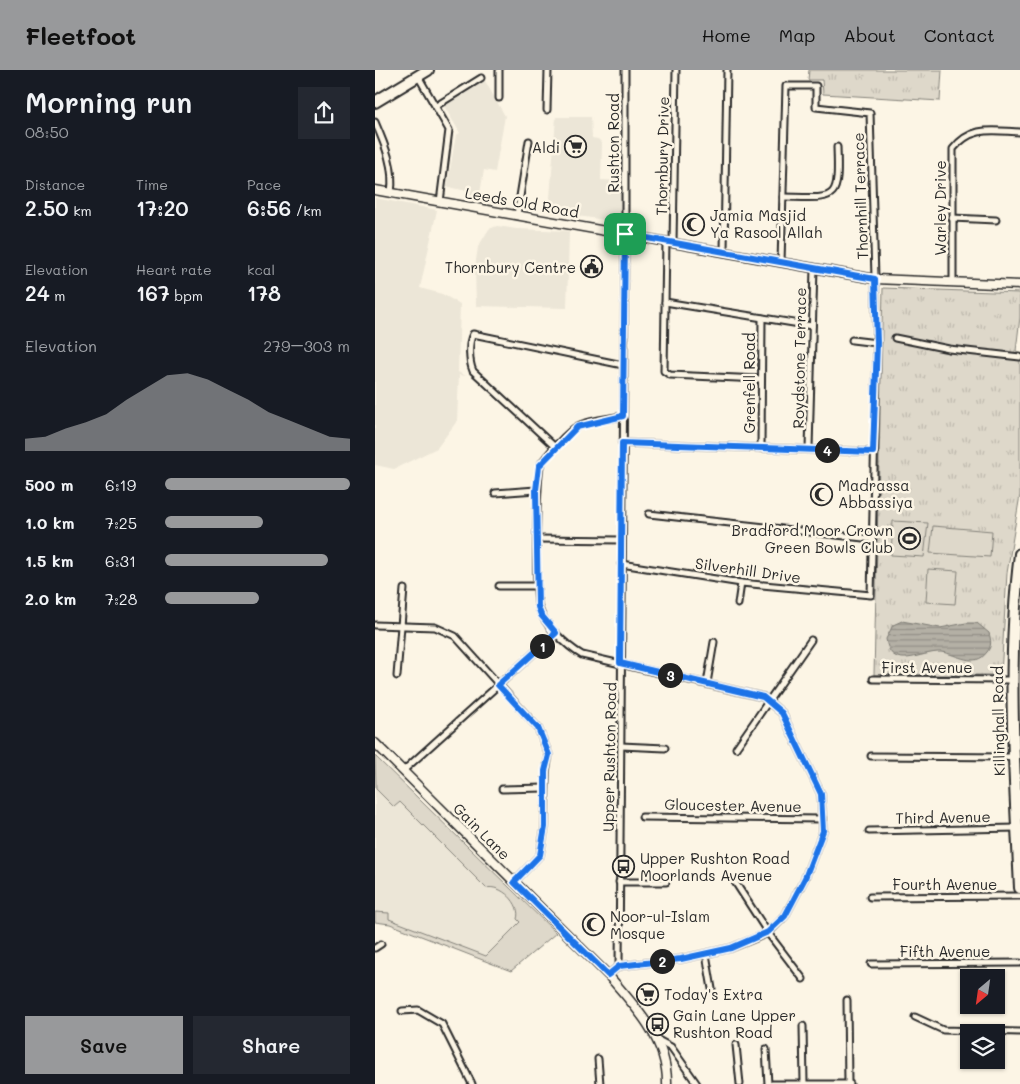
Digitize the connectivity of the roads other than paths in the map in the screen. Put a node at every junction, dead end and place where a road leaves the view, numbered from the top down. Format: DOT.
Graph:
graph roads {
  1 [pos="428,70"];
  2 [pos="499,70"];
  3 [pos="548,70"];
  4 [pos="625,70"];
  5 [pos="676,70"];
  6 [pos="727,70"];
  7 [pos="418,76"];
  8 [pos="481,78"];
  9 [pos="499,98"];
  10 [pos="375,102"];
  11 [pos="436,106"];
  12 [pos="547,110"];
  13 [pos="375,122"];
  14 [pos="1020,132"];
  15 [pos="529,141"];
  16 [pos="837,147"];
  17 [pos="375,190"];
  18 [pos="391,193"];
  19 [pos="783,197"];
  20 [pos="440,202"];
  21 [pos="517,215"];
  22 [pos="625,217"];
  23 [pos="952,218"];
  24 [pos="996,220"];
  25 [pos="625,234"];
  26 [pos="669,241"];
  27 [pos="724,251"];
  28 [pos="781,262"];
  29 [pos="814,268"];
  30 [pos="875,279"];
  31 [pos="953,281"];
  32 [pos="1020,285"];
  33 [pos="665,302"];
  34 [pos="762,318"];
  35 [pos="812,326"];
  36 [pos="895,338"];
  37 [pos="852,340"];
  38 [pos="877,343"];
  39 [pos="1020,357"];
  40 [pos="623,366"];
  41 [pos="760,379"];
  42 [pos="623,416"];
  43 [pos="622,443"];
  44 [pos="555,447"];
  45 [pos="761,448"];
  46 [pos="809,448"];
  47 [pos="873,452"];
  48 [pos="536,490"];
  49 [pos="495,493"];
  50 [pos="649,514"];
  51 [pos="538,539"];
  52 [pos="872,539"];
  53 [pos="621,540"];
  54 [pos="1020,554"];
  55 [pos="621,564"];
  56 [pos="741,583"];
  57 [pos="499,586"];
  58 [pos="537,586"];
  59 [pos="404,589"];
  60 [pos="871,595"];
  61 [pos="738,604"];
  62 [pos="375,625"];
  63 [pos="399,626"];
  64 [pos="556,633"];
  65 [pos="811,640"];
  66 [pos="714,642"];
  67 [pos="620,663"];
  68 [pos="397,676"];
  69 [pos="873,679"];
  70 [pos="1011,680"];
  71 [pos="707,683"];
  72 [pos="498,685"];
  73 [pos="769,703"];
  74 [pos="375,743"];
  75 [pos="621,746"];
  76 [pos="665,748"];
  77 [pos="736,748"];
  78 [pos="871,756"];
  79 [pos="1014,757"];
  80 [pos="403,771"];
  81 [pos="545,788"];
  82 [pos="502,789"];
  83 [pos="642,817"];
  84 [pos="823,819"];
  85 [pos="1017,828"];
  86 [pos="869,831"];
  87 [pos="514,882"];
  88 [pos="619,882"];
  89 [pos="666,882"];
  90 [pos="735,882"];
  91 [pos="1020,888"];
  92 [pos="1020,896"];
  93 [pos="870,897"];
  94 [pos="768,932"];
  95 [pos="381,944"];
  96 [pos="375,948"];
  97 [pos="706,954"];
  98 [pos="1020,963"];
  99 [pos="871,964"];
  100 [pos="619,966"];
  101 [pos="608,975"];
  102 [pos="803,979"];
  103 [pos="712,989"];
  104 [pos="847,1000"];
  105 [pos="402,1011"];
  106 [pos="915,1017"];
  107 [pos="803,1026"];
  108 [pos="1020,1032"];
  109 [pos="656,1038"];
  110 [pos="736,1045"];
  111 [pos="766,1049"];
  112 [pos="599,1059"];
  113 [pos="804,1083"];
  114 [pos="472,1084"];
  115 [pos="600,1084"];
  116 [pos="667,1084"];
  117 [pos="697,1084"];
  118 [pos="740,1084"];
  119 [pos="767,1084"];
  120 [pos="772,1084"];
  121 [pos="849,1084"];
  1 -- 7 [label="highway"];
  2 -- 9 [label="street"];
  3 -- 12 [label="street"];
  4 -- 22 [label="street, Rushton Road"];
  5 -- 26 [label="street, Thornbury Drive"];
  6 -- 27 [label="street"];
  7 -- 10 [label="highway"];
  7 -- 11 [label="street"];
  8 -- 11 [label="street"];
  11 -- 20 [label="street"];
  13 -- 18 [label="street"];
  14 -- 23 [label="street, Warley Drive"];
  15 -- 21 [label="street"];
  16 -- 19 [label="street"];
  17 -- 18 [label="main road, Leeds Old Road"];
  18 -- 20 [label="main road, Leeds Old Road"];
  19 -- 28 [label="street"];
  19 -- 30 [label="street, Thornhill Terrace"];
  20 -- 21 [label="main road, Leeds Old Road"];
  21 -- 25 [label="main road, Leeds Old Road"];
  23 -- 24 [label="street"];
  23 -- 31 [label="street, Warley Drive"];
  25 -- 26 [label="main road, Leeds Old Road"];
  25 -- 40 [label="street, Upper Rushton Road"];
  26 -- 27 [label="main road, Leeds Old Road"];
  26 -- 33 [label="street, Thornbury Drive"];
  27 -- 28 [label="main road, Leeds Old Road"];
  28 -- 29 [label="main road, Leeds Old Road"];
  29 -- 30 [label="main road, Leeds Old Road"];
  29 -- 35 [label="street, Roydstone Terrace"];
  30 -- 31 [label="main road, Leeds Old Road"];
  30 -- 38 [label="street, Thornhill Terrace"];
  31 -- 32 [label="main road, Leeds Old Road"];
  33 -- 34 [label="street"];
  33 -- 41 [label="street, Thornbury Drive"];
  34 -- 35 [label="street"];
  34 -- 41 [label="street, Grenfell Road"];
  35 -- 46 [label="street, Roydstone Terrace"];
  36 -- 39 [label="street"];
  37 -- 38 [label="street"];
  38 -- 47 [label="street, Thornhill Terrace"];
  40 -- 42 [label="street, Upper Rushton Road"];
  40 -- 44 [label="street"];
  41 -- 45 [label="street, Grenfell Road"];
  42 -- 43 [label="street, Upper Rushton Road"];
  42 -- 44 [label="street"];
  43 -- 45 [label="street"];
  43 -- 53 [label="street, Upper Rushton Road"];
  44 -- 48 [label="street"];
  45 -- 46 [label="street"];
  46 -- 47 [label="street"];
  47 -- 52 [label="street, Thornhill Terrace"];
  48 -- 49 [label="street"];
  48 -- 51 [label="street"];
  50 -- 52 [label="street"];
  51 -- 53 [label="street"];
  51 -- 58 [label="street"];
  52 -- 60 [label="street, Thornhill Terrace"];
  53 -- 55 [label="street, Upper Rushton Road"];
  54 -- 70 [label="highway, Killinghall Road"];
  55 -- 56 [label="street, Silverhill Drive"];
  55 -- 67 [label="street, Upper Rushton Road"];
  56 -- 60 [label="street, Silverhill Drive"];
  56 -- 61 [label="street"];
  57 -- 58 [label="street"];
  58 -- 64 [label="street"];
  59 -- 63 [label="street"];
  62 -- 63 [label="street"];
  63 -- 68 [label="street"];
  63 -- 72 [label="street"];
  64 -- 67 [label="street"];
  64 -- 72 [label="street"];
  65 -- 73 [label="street"];
  66 -- 71 [label="street"];
  67 -- 71 [label="street"];
  67 -- 75 [label="street, Upper Rushton Road"];
  69 -- 70 [label="street, First Avenue"];
  70 -- 79 [label="highway, Killinghall Road"];
  71 -- 73 [label="street"];
  72 -- 80 [label="street"];
  72 -- 81 [label="street"];
  73 -- 77 [label="street"];
  73 -- 84 [label="street"];
  74 -- 80 [label="main road, Gain Lane"];
  75 -- 76 [label="street"];
  75 -- 88 [label="street, Upper Rushton Road"];
  78 -- 79 [label="street"];
  79 -- 85 [label="highway, Killinghall Road"];
  80 -- 87 [label="main road, Gain Lane"];
  81 -- 82 [label="street"];
  81 -- 87 [label="street"];
  83 -- 84 [label="street, Gloucester Avenue"];
  84 -- 94 [label="street"];
  85 -- 86 [label="street, Third Avenue"];
  85 -- 91 [label="highway, Killinghall Road"];
  87 -- 101 [label="main road, Gain Lane"];
  88 -- 89 [label="street"];
  88 -- 100 [label="street, Upper Rushton Road"];
  90 -- 94 [label="street"];
  92 -- 93 [label="street, Fourth Avenue"];
  94 -- 97 [label="street"];
  94 -- 102 [label="street"];
  95 -- 96 [label="street"];
  97 -- 100 [label="street"];
  97 -- 103 [label="street"];
  98 -- 99 [label="street, Fifth Avenue"];
  100 -- 101 [label="street"];
  101 -- 109 [label="main road, Gain Lane"];
  104 -- 121 [label="street"];
  105 -- 114 [label="street"];
  106 -- 108 [label="street"];
  107 -- 113 [label="street"];
  109 -- 116 [label="main road, Gain Lane"];
  109 -- 117 [label="street"];
  110 -- 118 [label="street"];
  111 -- 119 [label="street"];
  112 -- 115 [label="street"];
  113 -- 120 [label="street"];
  113 -- 121 [label="street"];
}
